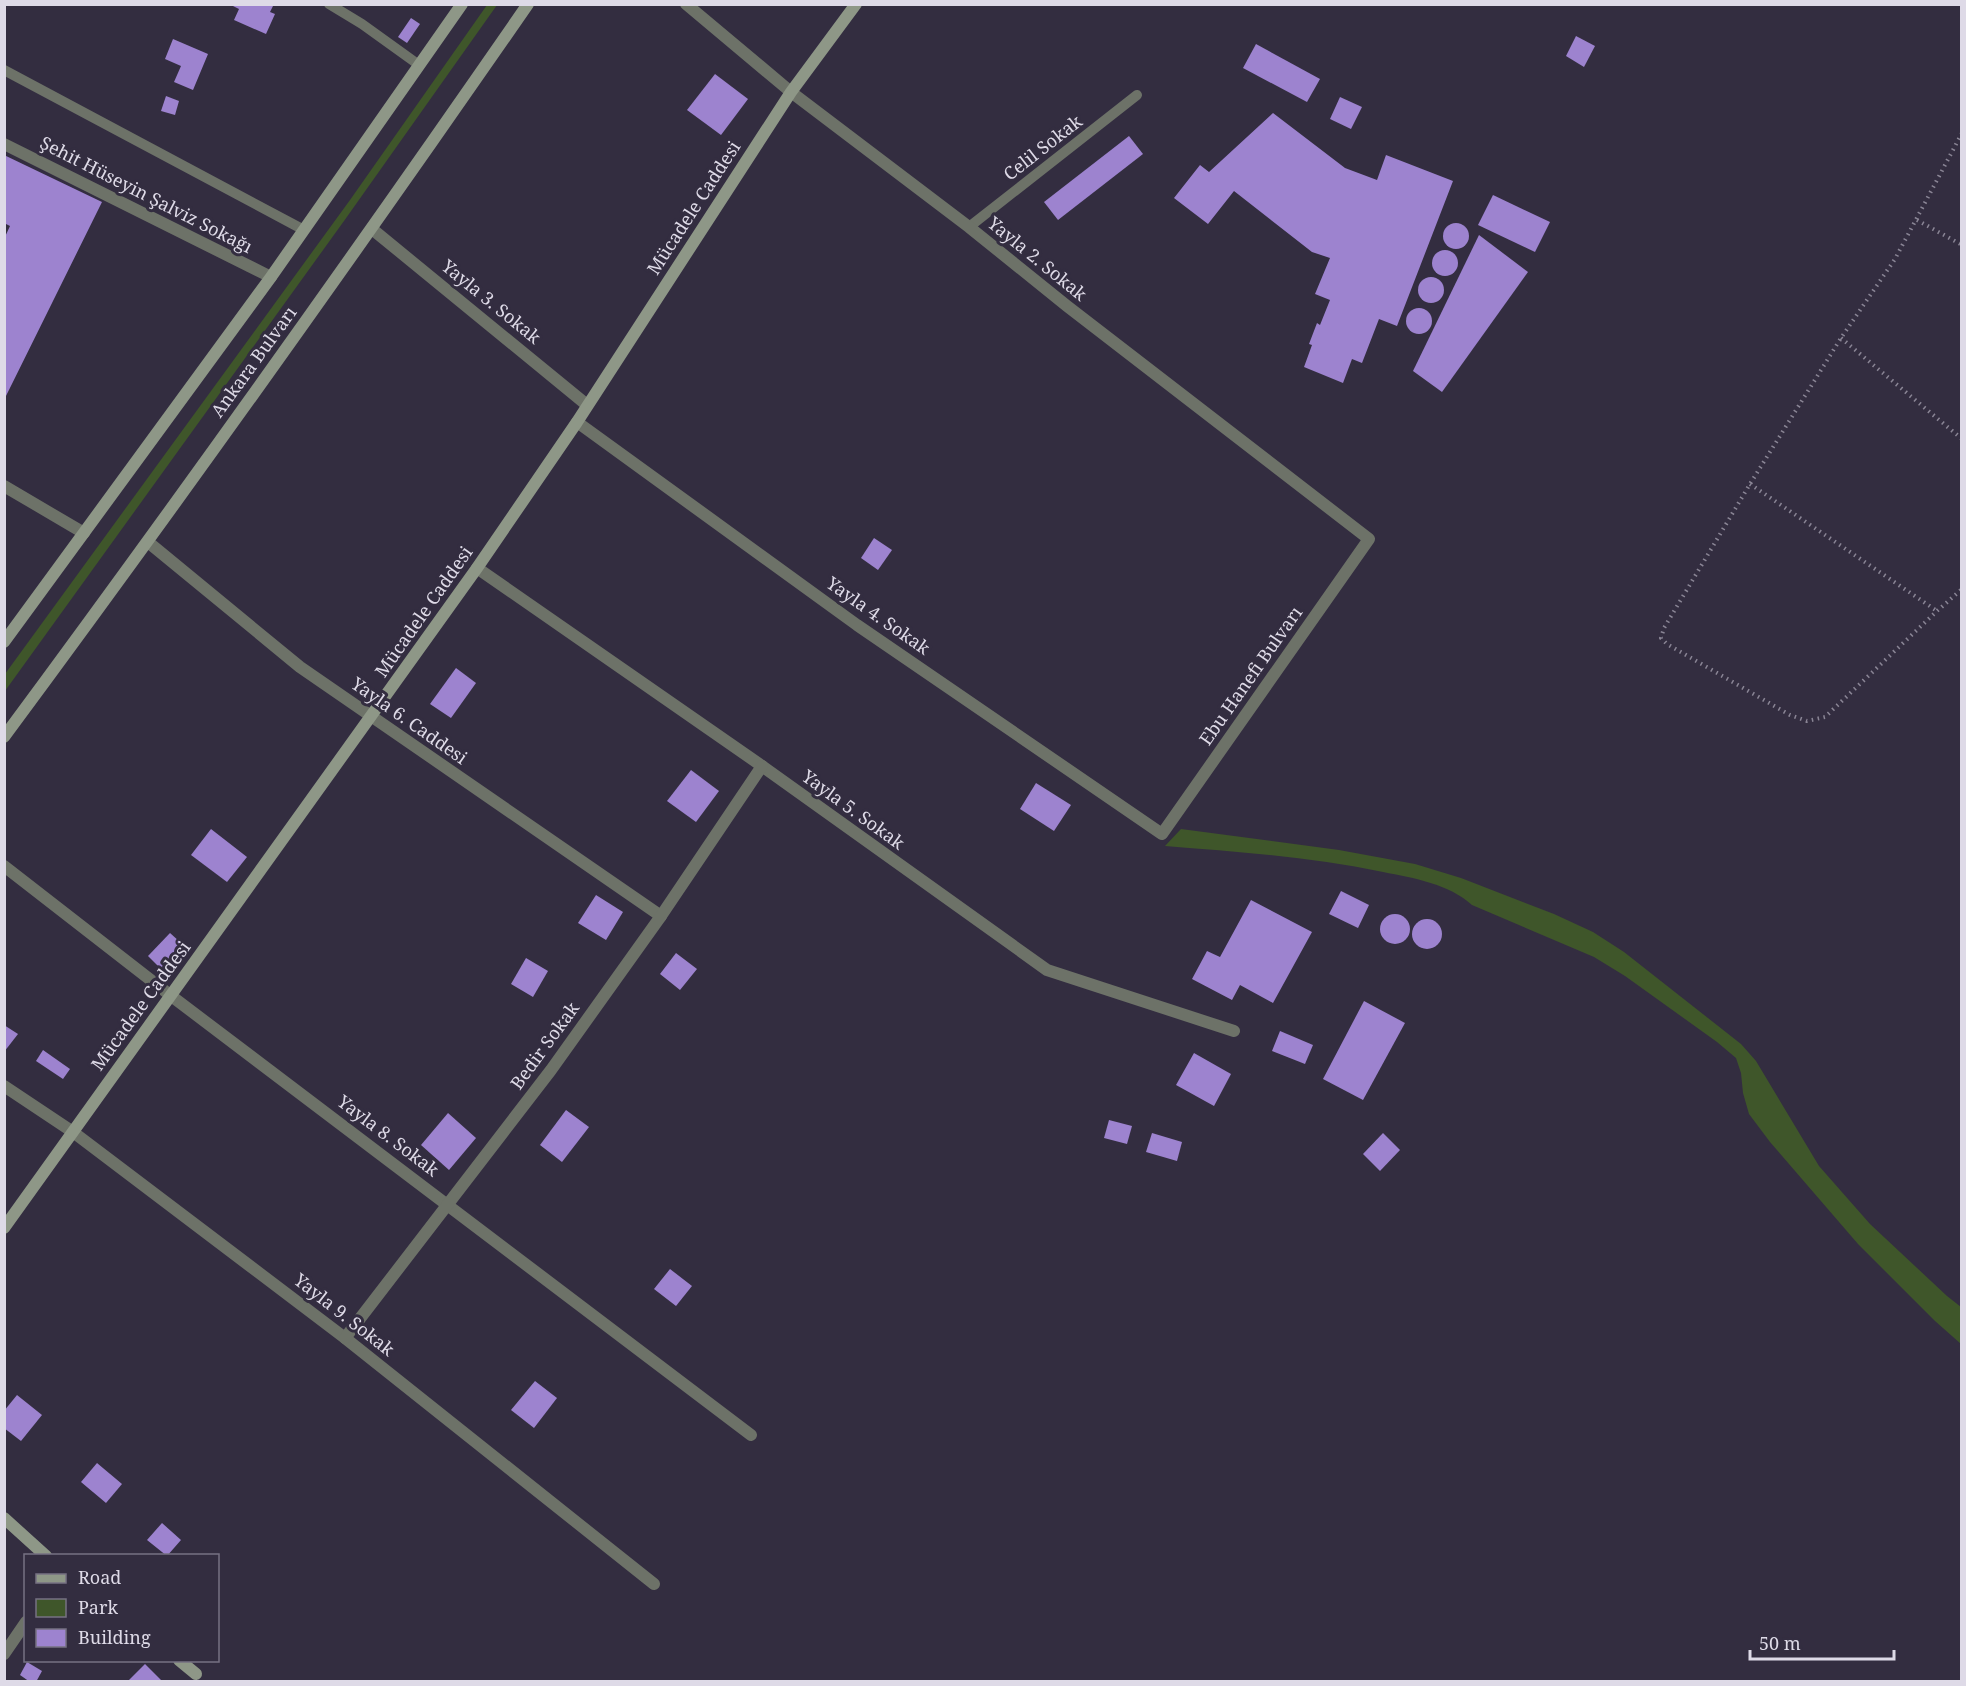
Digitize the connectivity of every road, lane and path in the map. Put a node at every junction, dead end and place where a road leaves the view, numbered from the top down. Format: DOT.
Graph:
graph roads {
  1 [pos="329,4"];
  2 [pos="462,4"];
  3 [pos="528,4"];
  4 [pos="686,4"];
  5 [pos="856,4"];
  6 [pos="418,65"];
  7 [pos="4,70"];
  8 [pos="791,92"];
  9 [pos="1137,95"];
  10 [pos="1962,133"];
  11 [pos="4,144"];
  12 [pos="1917,220"];
  13 [pos="969,227"];
  14 [pos="372,229"];
  15 [pos="304,230"];
  16 [pos="1962,245"];
  17 [pos="272,277"];
  18 [pos="1841,338"];
  19 [pos="587,405"];
  20 [pos="577,422"];
  21 [pos="1962,431"];
  22 [pos="1960,438"];
  23 [pos="1750,484"];
  24 [pos="4,486"];
  25 [pos="84,533"];
  26 [pos="1369,539"];
  27 [pos="148,542"];
  28 [pos="477,568"];
  29 [pos="1962,590"];
  30 [pos="1937,610"];
  31 [pos="4,642"];
  32 [pos="372,717"];
  33 [pos="4,737"];
  34 [pos="762,766"];
  35 [pos="1162,834"];
  36 [pos="4,866"];
  37 [pos="661,916"];
  38 [pos="170,995"];
  39 [pos="1234,1031"];
  40 [pos="4,1086"];
  41 [pos="73,1132"];
  42 [pos="447,1203"];
  43 [pos="4,1228"];
  44 [pos="345,1338"];
  45 [pos="751,1435"];
  46 [pos="4,1518"];
  47 [pos="44,1554"];
  48 [pos="654,1584"];
  49 [pos="24,1625"];
  50 [pos="4,1654"];
  51 [pos="181,1662"];
  52 [pos="194,1678"];
  1 -- 6 [label="lane"];
  2 -- 6 [label="main road, Ankara Bulvarı"];
  3 -- 14 [label="main road, Ankara Bulvarı"];
  4 -- 8 [label="street, Yayla 2. Sokak"];
  5 -- 8 [label="main road, Mücadele Caddesi"];
  6 -- 15 [label="main road, Ankara Bulvarı"];
  7 -- 15 [label="lane"];
  8 -- 13 [label="street, Yayla 2. Sokak"];
  8 -- 19 [label="main road, Mücadele Caddesi"];
  9 -- 13 [label="lane, Celil Sokak"];
  10 -- 12 [label="path"];
  11 -- 17 [label="street, Şehit Hüseyin Şalviz Sokağı"];
  12 -- 16 [label="path"];
  12 -- 18 [label="path"];
  13 -- 26 [label="street, Yayla 2. Sokak"];
  14 -- 19 [label="street, Yayla 3. Sokak"];
  14 -- 27 [label="main road, Ankara Bulvarı"];
  15 -- 17 [label="main road, Ankara Bulvarı"];
  17 -- 25 [label="main road, Ankara Bulvarı"];
  18 -- 22 [label="path"];
  18 -- 23 [label="path"];
  19 -- 20 [label="main road, Mücadele Caddesi"];
  20 -- 28 [label="main road, Mücadele Caddesi"];
  20 -- 35 [label="street, Yayla 4. Sokak"];
  21 -- 22 [label="path"];
  23 -- 30 [label="path"];
  23 -- 30 [label="path"];
  24 -- 25 [label="street"];
  25 -- 31 [label="main road, Ankara Bulvarı"];
  26 -- 35 [label="street, Ebu Hanefi Bulvarı"];
  27 -- 32 [label="street, Yayla 6. Caddesi"];
  27 -- 33 [label="main road, Ankara Bulvarı"];
  28 -- 32 [label="main road, Mücadele Caddesi"];
  28 -- 34 [label="street, Yayla 5. Sokak"];
  29 -- 30 [label="path"];
  32 -- 37 [label="street, Yayla 6. Caddesi"];
  32 -- 38 [label="main road, Mücadele Caddesi"];
  34 -- 37 [label="street, Bedir Sokak"];
  34 -- 39 [label="street, Yayla 5. Sokak"];
  36 -- 38 [label="street, Yayla 8. Sokak"];
  37 -- 42 [label="street, Bedir Sokak"];
  38 -- 41 [label="main road, Mücadele Caddesi"];
  38 -- 42 [label="street, Yayla 8. Sokak"];
  40 -- 41 [label="street, Yayla 9. Sokak"];
  41 -- 43 [label="main road, Mücadele Caddesi"];
  41 -- 44 [label="street, Yayla 9. Sokak"];
  42 -- 44 [label="street, Bedir Sokak"];
  42 -- 45 [label="street, Yayla 8. Sokak"];
  44 -- 48 [label="street, Yayla 9. Sokak"];
  46 -- 47 [label="main road"];
  49 -- 50 [label="street"];
  51 -- 52 [label="main road"];
}
